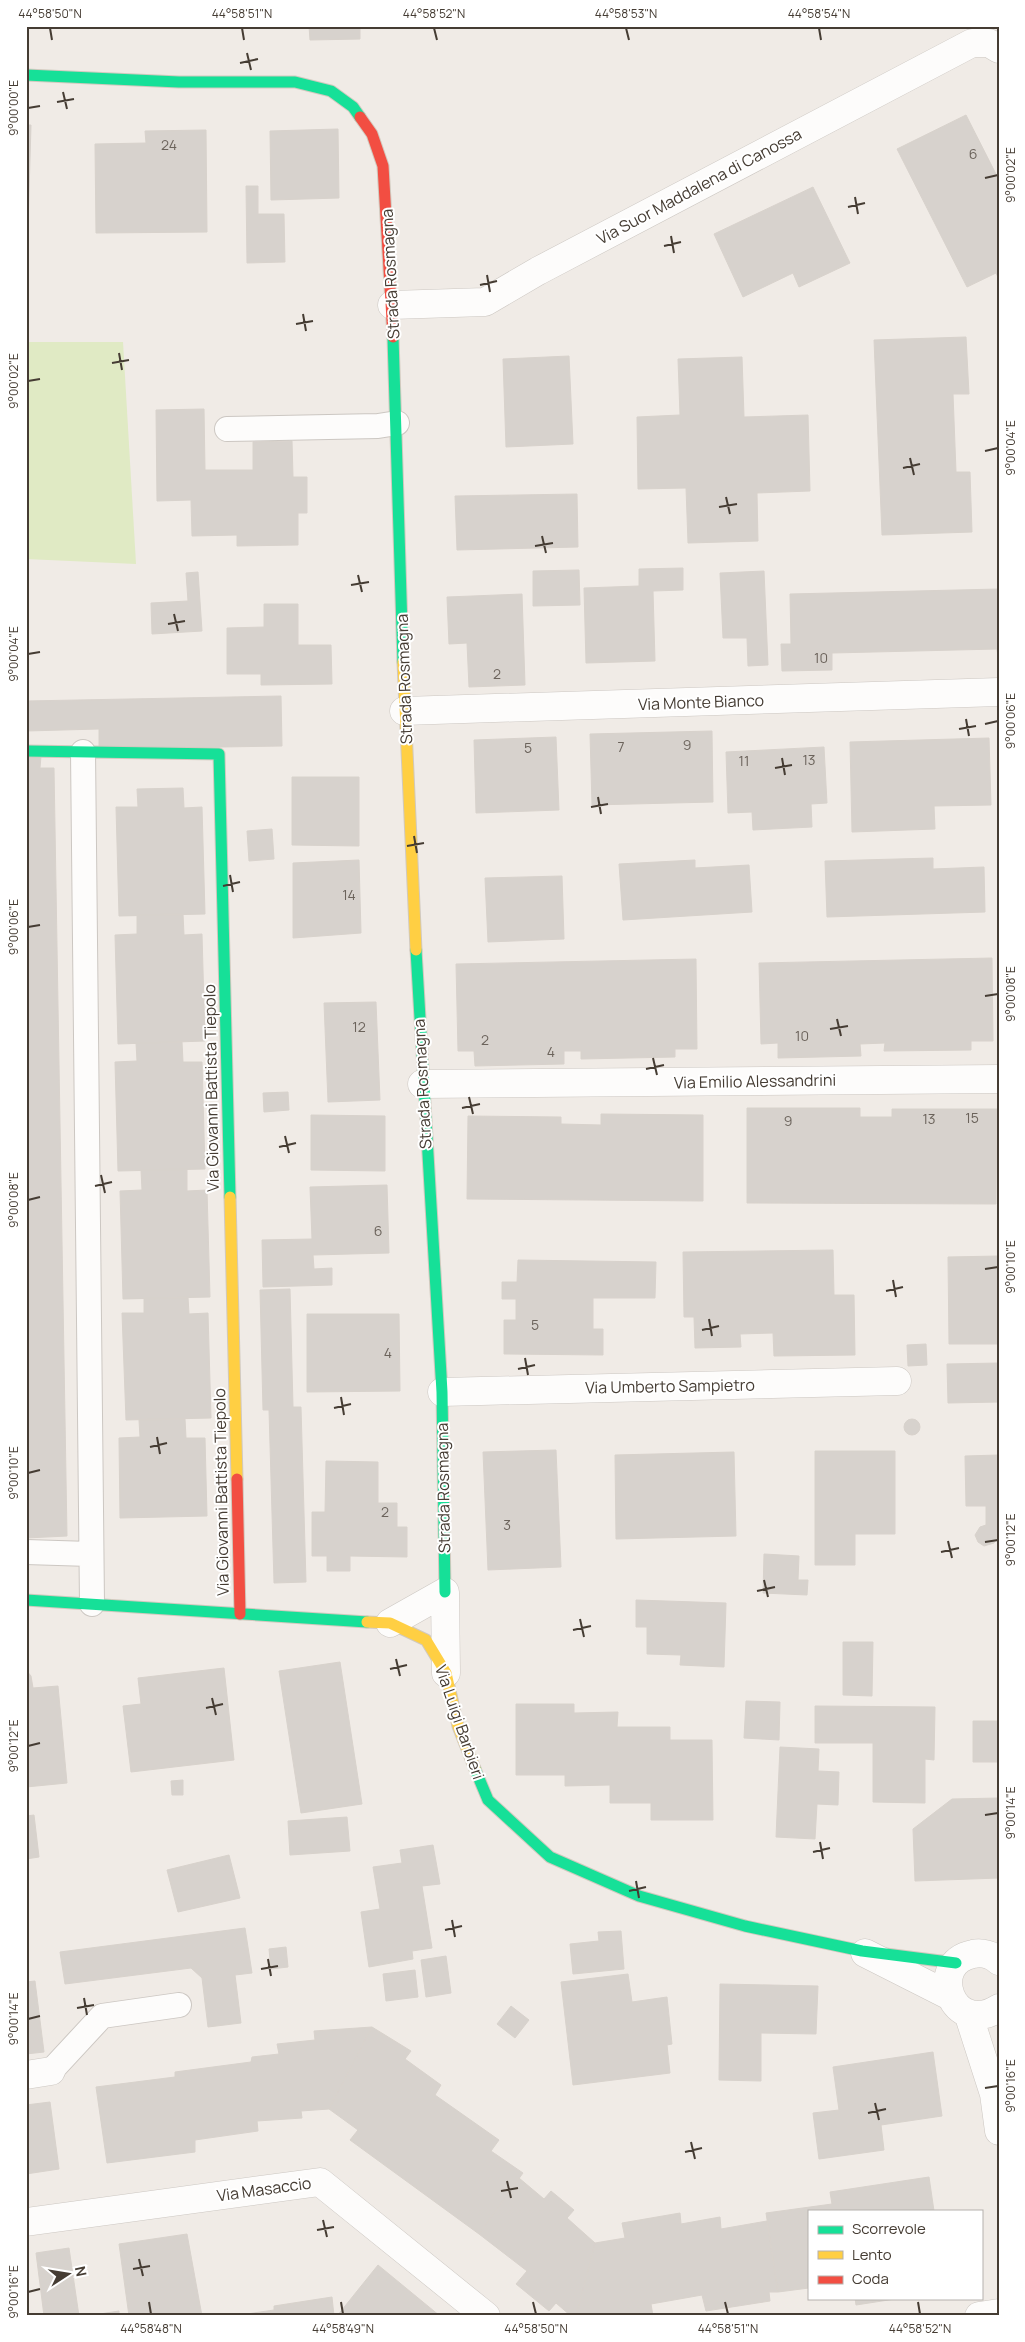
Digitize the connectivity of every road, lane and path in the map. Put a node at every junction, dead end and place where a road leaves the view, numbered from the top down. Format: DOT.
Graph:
graph roads {
  1 [pos="999,49"];
  2 [pos="26,76"];
  3 [pos="392,306"];
  4 [pos="397,423"];
  5 [pos="227,429"];
  6 [pos="999,692"];
  7 [pos="404,711"];
  8 [pos="26,751"];
  9 [pos="83,752"];
  10 [pos="999,1079"];
  11 [pos="422,1084"];
  12 [pos="898,1380"];
  13 [pos="442,1392"];
  14 [pos="26,1552"];
  15 [pos="90,1554"];
  16 [pos="445,1592"];
  17 [pos="26,1600"];
  18 [pos="92,1604"];
  19 [pos="240,1614"];
  20 [pos="390,1623"];
  21 [pos="446,1672"];
  22 [pos="862,1951"];
  23 [pos="999,1961"];
  24 [pos="956,1963"];
  25 [pos="179,2005"];
  26 [pos="959,2005"];
  27 [pos="999,2008"];
  28 [pos="39,2073"];
  29 [pos="999,2131"];
  30 [pos="26,2222"];
  31 [pos="999,2313"];
  32 [pos="486,2316"];
  33 [pos="979,2316"];
  1 -- 3 [label="street, Via Suor Maddalena di Canossa"];
  2 -- 3 [label="street, Strada Rosmagna"];
  3 -- 4 [label="street, Strada Rosmagna"];
  4 -- 5 [label="lane"];
  4 -- 7 [label="street, Strada Rosmagna"];
  6 -- 7 [label="street, Via Monte Bianco"];
  7 -- 11 [label="street, Strada Rosmagna"];
  8 -- 9 [label="street, Via Giovanni Battista Tiepolo"];
  9 -- 15 [label="lane"];
  9 -- 19 [label="street, Via Giovanni Battista Tiepolo"];
  10 -- 11 [label="street, Via Emilio Alessandrini"];
  11 -- 13 [label="street, Strada Rosmagna"];
  12 -- 13 [label="street, Via Umberto Sampietro"];
  13 -- 16 [label="street, Strada Rosmagna"];
  14 -- 15 [label="lane"];
  15 -- 18 [label="lane"];
  16 -- 20 [label="street"];
  16 -- 21 [label="street, Strada Rosmagna"];
  17 -- 18 [label="street, Via Luigi Barbieri"];
  18 -- 19 [label="street, Via Luigi Barbieri"];
  19 -- 20 [label="street, Via Luigi Barbieri"];
  20 -- 21 [label="street, Via Luigi Barbieri"];
  21 -- 22 [label="street, Via Luigi Barbieri"];
  22 -- 24 [label="street, Via Luigi Barbieri"];
  22 -- 26 [label="street, Via Luigi Barbieri"];
  23 -- 24 [label="street"];
  24 -- 26 [label="street"];
  25 -- 28 [label="lane"];
  26 -- 27 [label="street"];
  26 -- 29 [label="street"];
  30 -- 32 [label="street, Via Masaccio"];
  31 -- 33 [label="street"];
}
